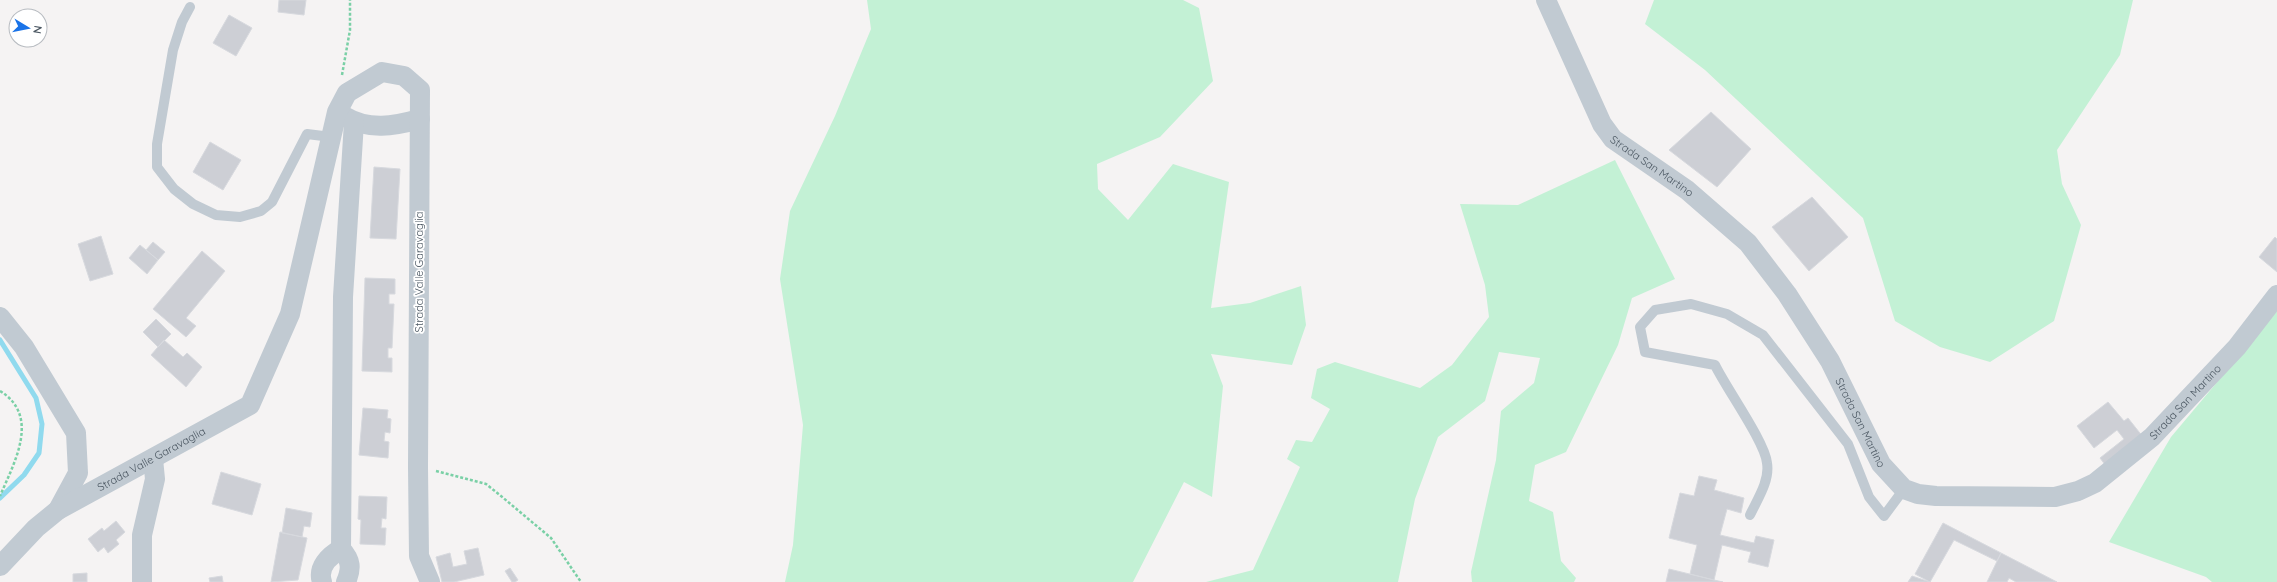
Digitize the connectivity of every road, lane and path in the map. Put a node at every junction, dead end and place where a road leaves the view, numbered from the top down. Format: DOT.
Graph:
graph roads {
  1 [pos="350,0"];
  2 [pos="1546,0"];
  3 [pos="190,8"];
  4 [pos="341,77"];
  5 [pos="337,112"];
  6 [pos="420,119"];
  7 [pos="354,122"];
  8 [pos="331,137"];
  9 [pos="2277,295"];
  10 [pos="0,317"];
  11 [pos="0,391"];
  12 [pos="153,459"];
  13 [pos="418,467"];
  14 [pos="1904,488"];
  15 [pos="0,496"];
  16 [pos="58,510"];
  17 [pos="1750,515"];
  18 [pos="341,549"];
  19 [pos="0,566"];
  20 [pos="142,582"];
  21 [pos="322,582"];
  22 [pos="346,582"];
  23 [pos="430,582"];
  24 [pos="581,582"];
  1 -- 4 [label="path"];
  2 -- 14 [label="street, Strada San Martino"];
  3 -- 8 [label="lane"];
  5 -- 6 [label="street, Strada Valle Garavaglia"];
  5 -- 7 [label="street"];
  5 -- 8 [label="street, Strada Valle Garavaglia"];
  6 -- 7 [label="street"];
  6 -- 13 [label="street, Strada Valle Garavaglia"];
  7 -- 18 [label="street"];
  8 -- 12 [label="street, Strada Valle Garavaglia"];
  9 -- 14 [label="street, Strada San Martino"];
  10 -- 16 [label="street, Strada Valle Garavaglia"];
  11 -- 15 [label="path"];
  12 -- 16 [label="street, Strada Valle Garavaglia"];
  12 -- 20 [label="street"];
  13 -- 23 [label="street, Strada Valle Garavaglia"];
  13 -- 24 [label="path"];
  14 -- 17 [label="lane"];
  16 -- 19 [label="street, Strada Valle Garavaglia"];
  18 -- 21 [label="street"];
  18 -- 22 [label="street"];
}
